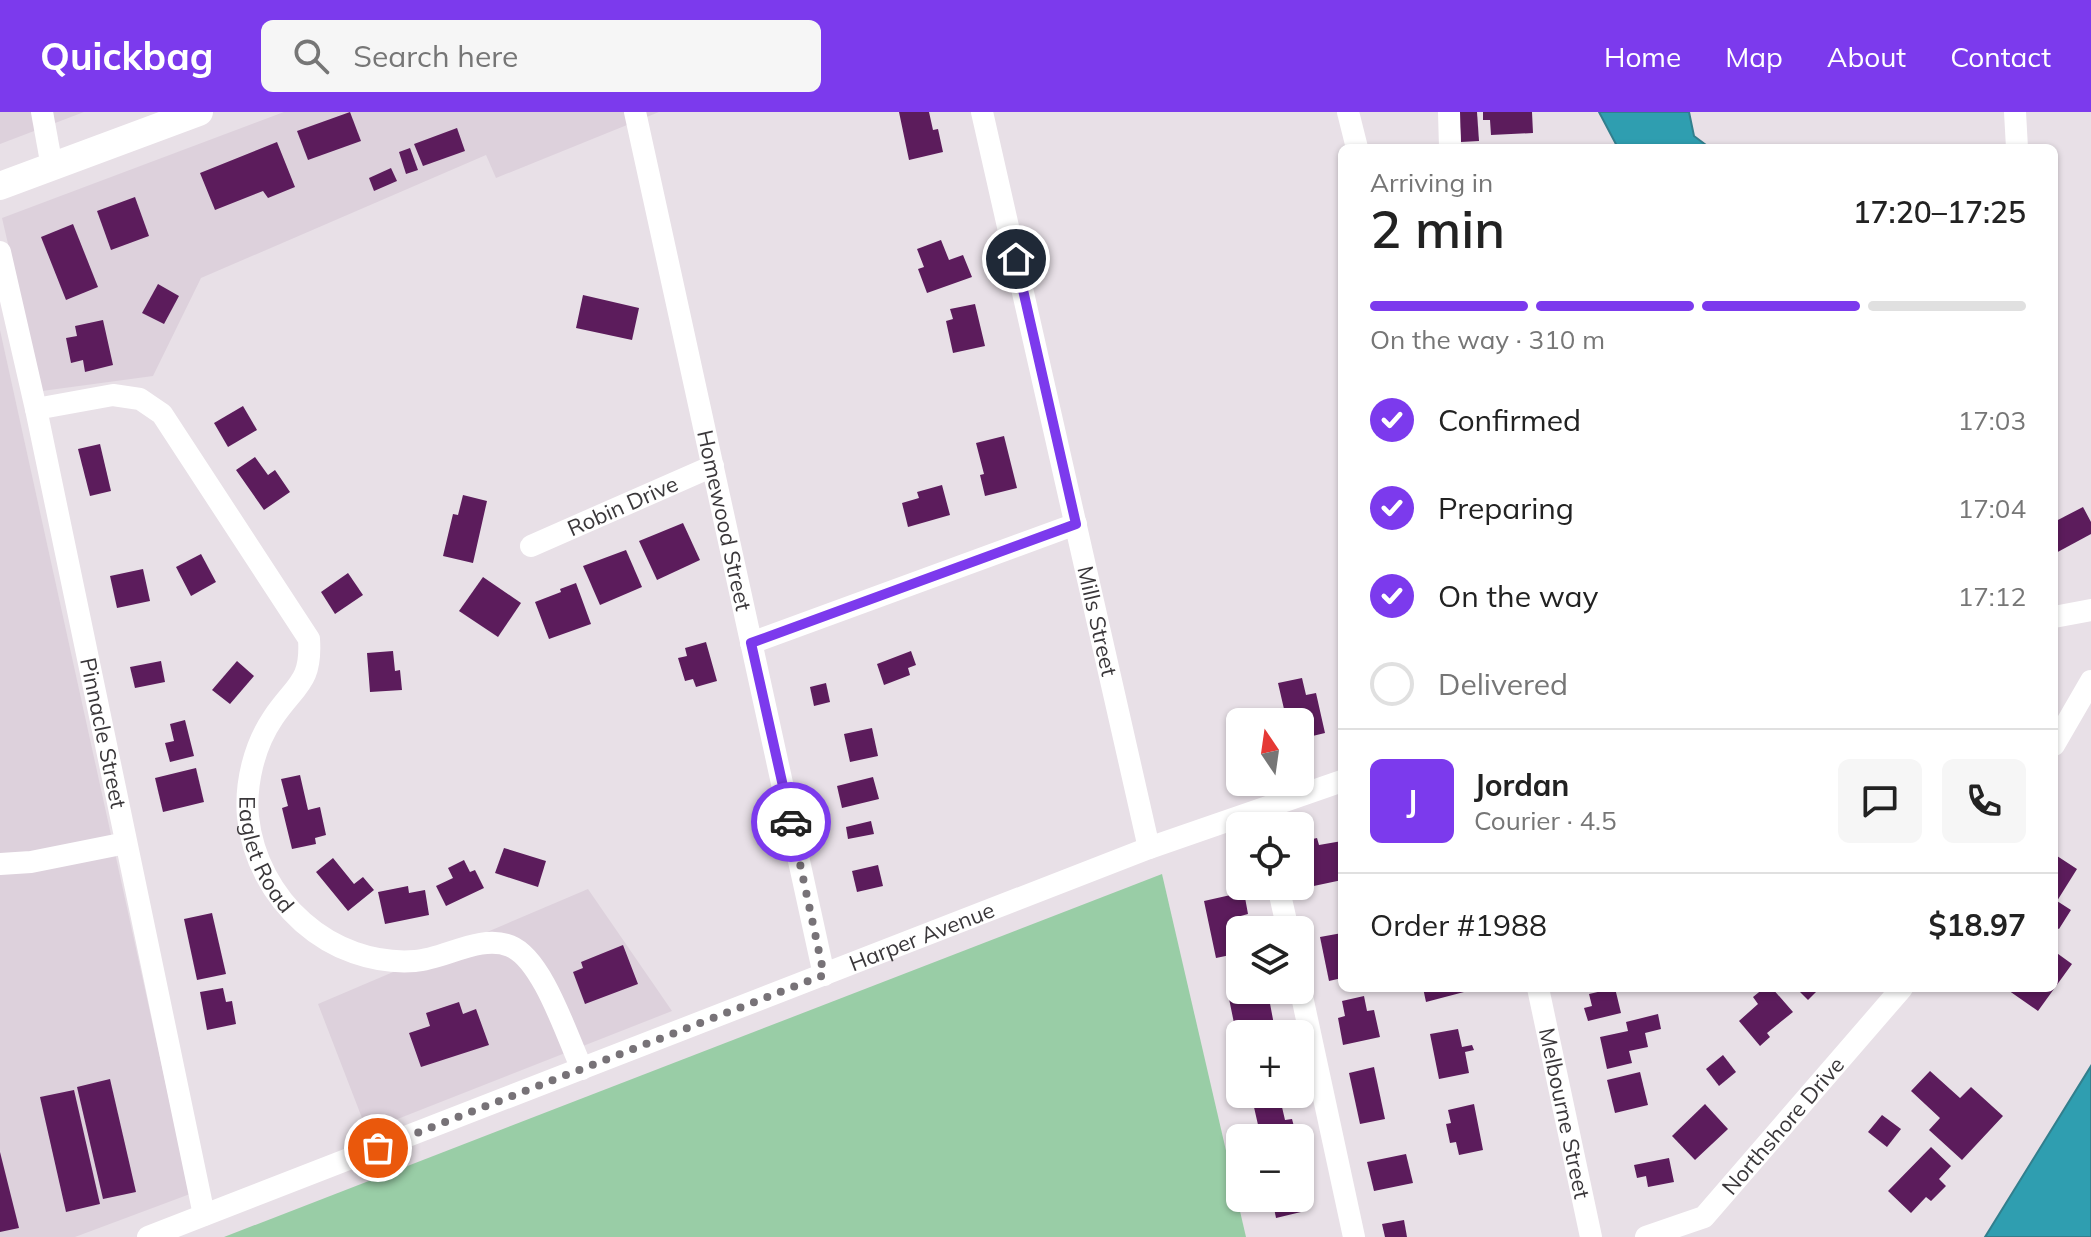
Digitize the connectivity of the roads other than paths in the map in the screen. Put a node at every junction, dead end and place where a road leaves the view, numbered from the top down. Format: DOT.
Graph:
graph roads {
  1 [pos="42,112"];
  2 [pos="199,112"];
  3 [pos="635,112"];
  4 [pos="982,112"];
  5 [pos="1348,112"];
  6 [pos="1449,112"];
  7 [pos="2015,112"];
  8 [pos="1356,144"];
  9 [pos="1450,144"];
  10 [pos="2017,144"];
  11 [pos="52,167"];
  12 [pos="0,186"];
  13 [pos="0,252"];
  14 [pos="36,409"];
  15 [pos="713,466"];
  16 [pos="1076,524"];
  17 [pos="531,546"];
  18 [pos="2091,610"];
  19 [pos="2058,616"];
  20 [pos="751,643"];
  21 [pos="2091,681"];
  22 [pos="2058,738"];
  23 [pos="1338,783"];
  24 [pos="1274,812"];
  25 [pos="1226,827"];
  26 [pos="126,843"];
  27 [pos="1149,848"];
  28 [pos="0,864"];
  29 [pos="824,975"];
  30 [pos="1539,992"];
  31 [pos="1899,992"];
  32 [pos="1304,1004"];
  33 [pos="582,1069"];
  34 [pos="204,1215"];
  35 [pos="148,1237"];
  36 [pos="1354,1237"];
  37 [pos="1591,1237"];
  38 [pos="1646,1237"];
  1 -- 11 [label="street"];
  2 -- 11 [label="main road"];
  3 -- 15 [label="street, Homewood Street"];
  4 -- 16 [label="street, Mills Street"];
  5 -- 8 [label="street"];
  6 -- 9 [label="street"];
  7 -- 10 [label="street"];
  11 -- 12 [label="main road"];
  13 -- 14 [label="street, Pinnacle Street"];
  14 -- 26 [label="street, Pinnacle Street"];
  14 -- 33 [label="street, Eaglet Road"];
  15 -- 17 [label="street, Robin Drive"];
  15 -- 20 [label="street, Homewood Street"];
  16 -- 20 [label="street"];
  16 -- 27 [label="street, Mills Street"];
  18 -- 19 [label="street"];
  20 -- 29 [label="street, Homewood Street"];
  21 -- 22 [label="street"];
  23 -- 24 [label="street, Harper Avenue"];
  25 -- 27 [label="street, Harper Avenue"];
  26 -- 28 [label="street"];
  26 -- 34 [label="street, Pinnacle Street"];
  27 -- 29 [label="street, Harper Avenue"];
  29 -- 33 [label="street, Harper Avenue"];
  30 -- 37 [label="street, Melbourne Street"];
  31 -- 38 [label="street, Northshore Drive"];
  32 -- 36 [label="street"];
  33 -- 34 [label="street, Harper Avenue"];
  34 -- 35 [label="street, Harper Avenue"];
}
